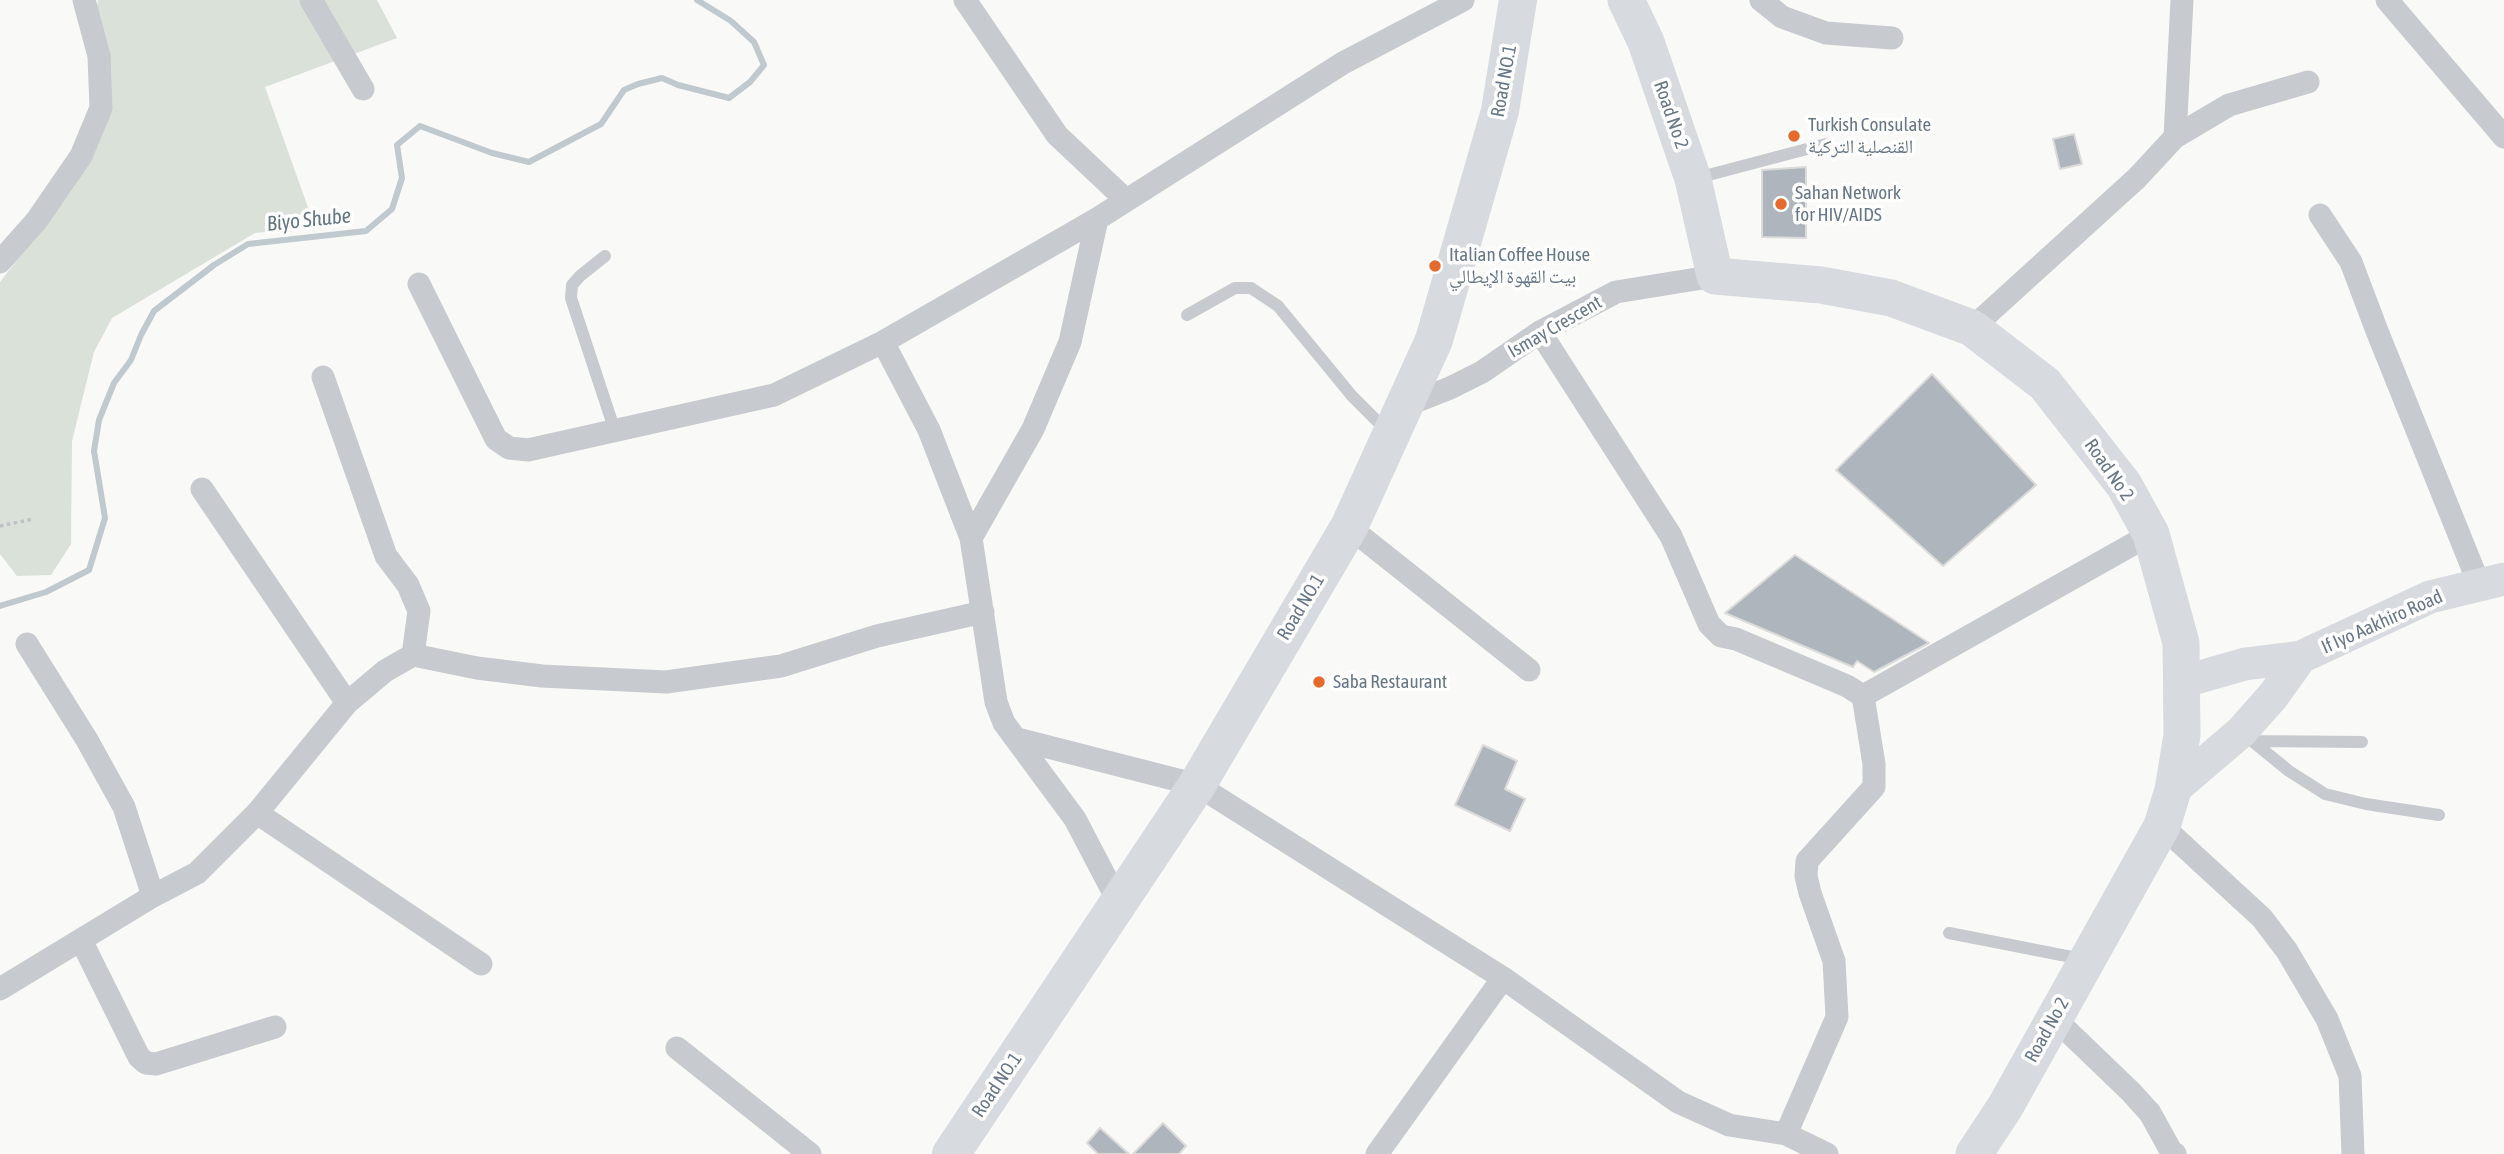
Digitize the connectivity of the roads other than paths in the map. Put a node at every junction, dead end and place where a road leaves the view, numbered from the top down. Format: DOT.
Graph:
graph roads {
  1 [pos="84,0"];
  2 [pos="311,0"];
  3 [pos="965,0"];
  4 [pos="1463,0"];
  5 [pos="1518,0"];
  6 [pos="1626,0"];
  7 [pos="1762,0"];
  8 [pos="2182,0"];
  9 [pos="2387,0"];
  10 [pos="1892,38"];
  11 [pos="2308,82"];
  12 [pos="362,89"];
  13 [pos="2175,137"];
  14 [pos="2504,137"];
  15 [pos="1826,144"];
  16 [pos="1693,179"];
  17 [pos="1126,200"];
  18 [pos="2320,215"];
  19 [pos="1097,219"];
  20 [pos="605,256"];
  21 [pos="0,262"];
  22 [pos="1715,276"];
  23 [pos="419,284"];
  24 [pos="1187,315"];
  25 [pos="1972,328"];
  26 [pos="1540,332"];
  27 [pos="883,342"];
  28 [pos="324,377"];
  29 [pos="1397,421"];
  30 [pos="615,431"];
  31 [pos="202,489"];
  32 [pos="1349,527"];
  33 [pos="2151,534"];
  34 [pos="971,538"];
  35 [pos="2492,582"];
  36 [pos="983,612"];
  37 [pos="27,644"];
  38 [pos="413,655"];
  39 [pos="2301,657"];
  40 [pos="1529,670"];
  41 [pos="2182,682"];
  42 [pos="1863,696"];
  43 [pos="347,703"];
  44 [pos="2246,736"];
  45 [pos="1017,739"];
  46 [pos="2362,742"];
  47 [pos="1196,785"];
  48 [pos="2173,790"];
  49 [pos="257,813"];
  50 [pos="2439,815"];
  51 [pos="2162,826"];
  52 [pos="153,896"];
  53 [pos="1119,903"];
  54 [pos="1949,933"];
  55 [pos="81,940"];
  56 [pos="2085,960"];
  57 [pos="481,964"];
  58 [pos="1503,978"];
  59 [pos="0,989"];
  60 [pos="2054,1018"];
  61 [pos="275,1027"];
  62 [pos="677,1048"];
  63 [pos="1786,1135"];
  64 [pos="1386,1151"];
  65 [pos="810,1154"];
  66 [pos="951,1154"];
  67 [pos="1827,1154"];
  68 [pos="1974,1154"];
  69 [pos="2175,1154"];
  70 [pos="2353,1154"];
  1 -- 21 [label="street"];
  2 -- 12 [label="street"];
  3 -- 17 [label="street"];
  4 -- 17 [label="street"];
  5 -- 29 [label="highway, Road NO.1"];
  6 -- 16 [label="main road, Road No 2"];
  7 -- 10 [label="street"];
  8 -- 13 [label="street"];
  9 -- 14 [label="street"];
  11 -- 13 [label="street"];
  13 -- 25 [label="street"];
  15 -- 16 [label="lane"];
  16 -- 22 [label="main road, Road No 2"];
  17 -- 19 [label="street"];
  18 -- 35 [label="street"];
  19 -- 27 [label="street"];
  19 -- 34 [label="street"];
  20 -- 30 [label="lane"];
  22 -- 25 [label="main road, Road No 2"];
  22 -- 26 [label="street, Ismay Crescent"];
  23 -- 30 [label="street"];
  24 -- 29 [label="lane"];
  25 -- 33 [label="main road, Road No 2"];
  26 -- 29 [label="street, Ismay Crescent"];
  26 -- 42 [label="street"];
  27 -- 30 [label="street"];
  27 -- 34 [label="street"];
  28 -- 38 [label="street"];
  29 -- 32 [label="highway, Road NO.1"];
  31 -- 43 [label="street"];
  32 -- 40 [label="street"];
  32 -- 47 [label="highway, Road NO.1"];
  33 -- 41 [label="main road, Road No 2"];
  33 -- 42 [label="street"];
  34 -- 36 [label="street"];
  35 -- 39 [label="street, If Iyo Aakhiro Road"];
  36 -- 38 [label="street"];
  36 -- 45 [label="street"];
  37 -- 52 [label="street"];
  38 -- 43 [label="street"];
  39 -- 41 [label="street"];
  39 -- 44 [label="street"];
  41 -- 48 [label="main road, Road No 2"];
  42 -- 63 [label="street"];
  43 -- 49 [label="street"];
  44 -- 46 [label="lane"];
  44 -- 48 [label="street"];
  44 -- 50 [label="lane"];
  45 -- 47 [label="street"];
  45 -- 53 [label="street"];
  47 -- 53 [label="highway, Road NO.1"];
  47 -- 58 [label="street"];
  48 -- 51 [label="main road, Road No 2"];
  49 -- 52 [label="street"];
  49 -- 57 [label="street"];
  51 -- 56 [label="main road, Road No 2"];
  51 -- 70 [label="street"];
  52 -- 55 [label="street"];
  53 -- 66 [label="highway, Road NO.1"];
  54 -- 56 [label="lane"];
  55 -- 59 [label="street"];
  55 -- 61 [label="street"];
  56 -- 60 [label="main road, Road No 2"];
  58 -- 63 [label="street"];
  58 -- 64 [label="street"];
  60 -- 68 [label="main road, Road No 2"];
  60 -- 69 [label="street"];
  62 -- 65 [label="street"];
  63 -- 67 [label="street"];
}
